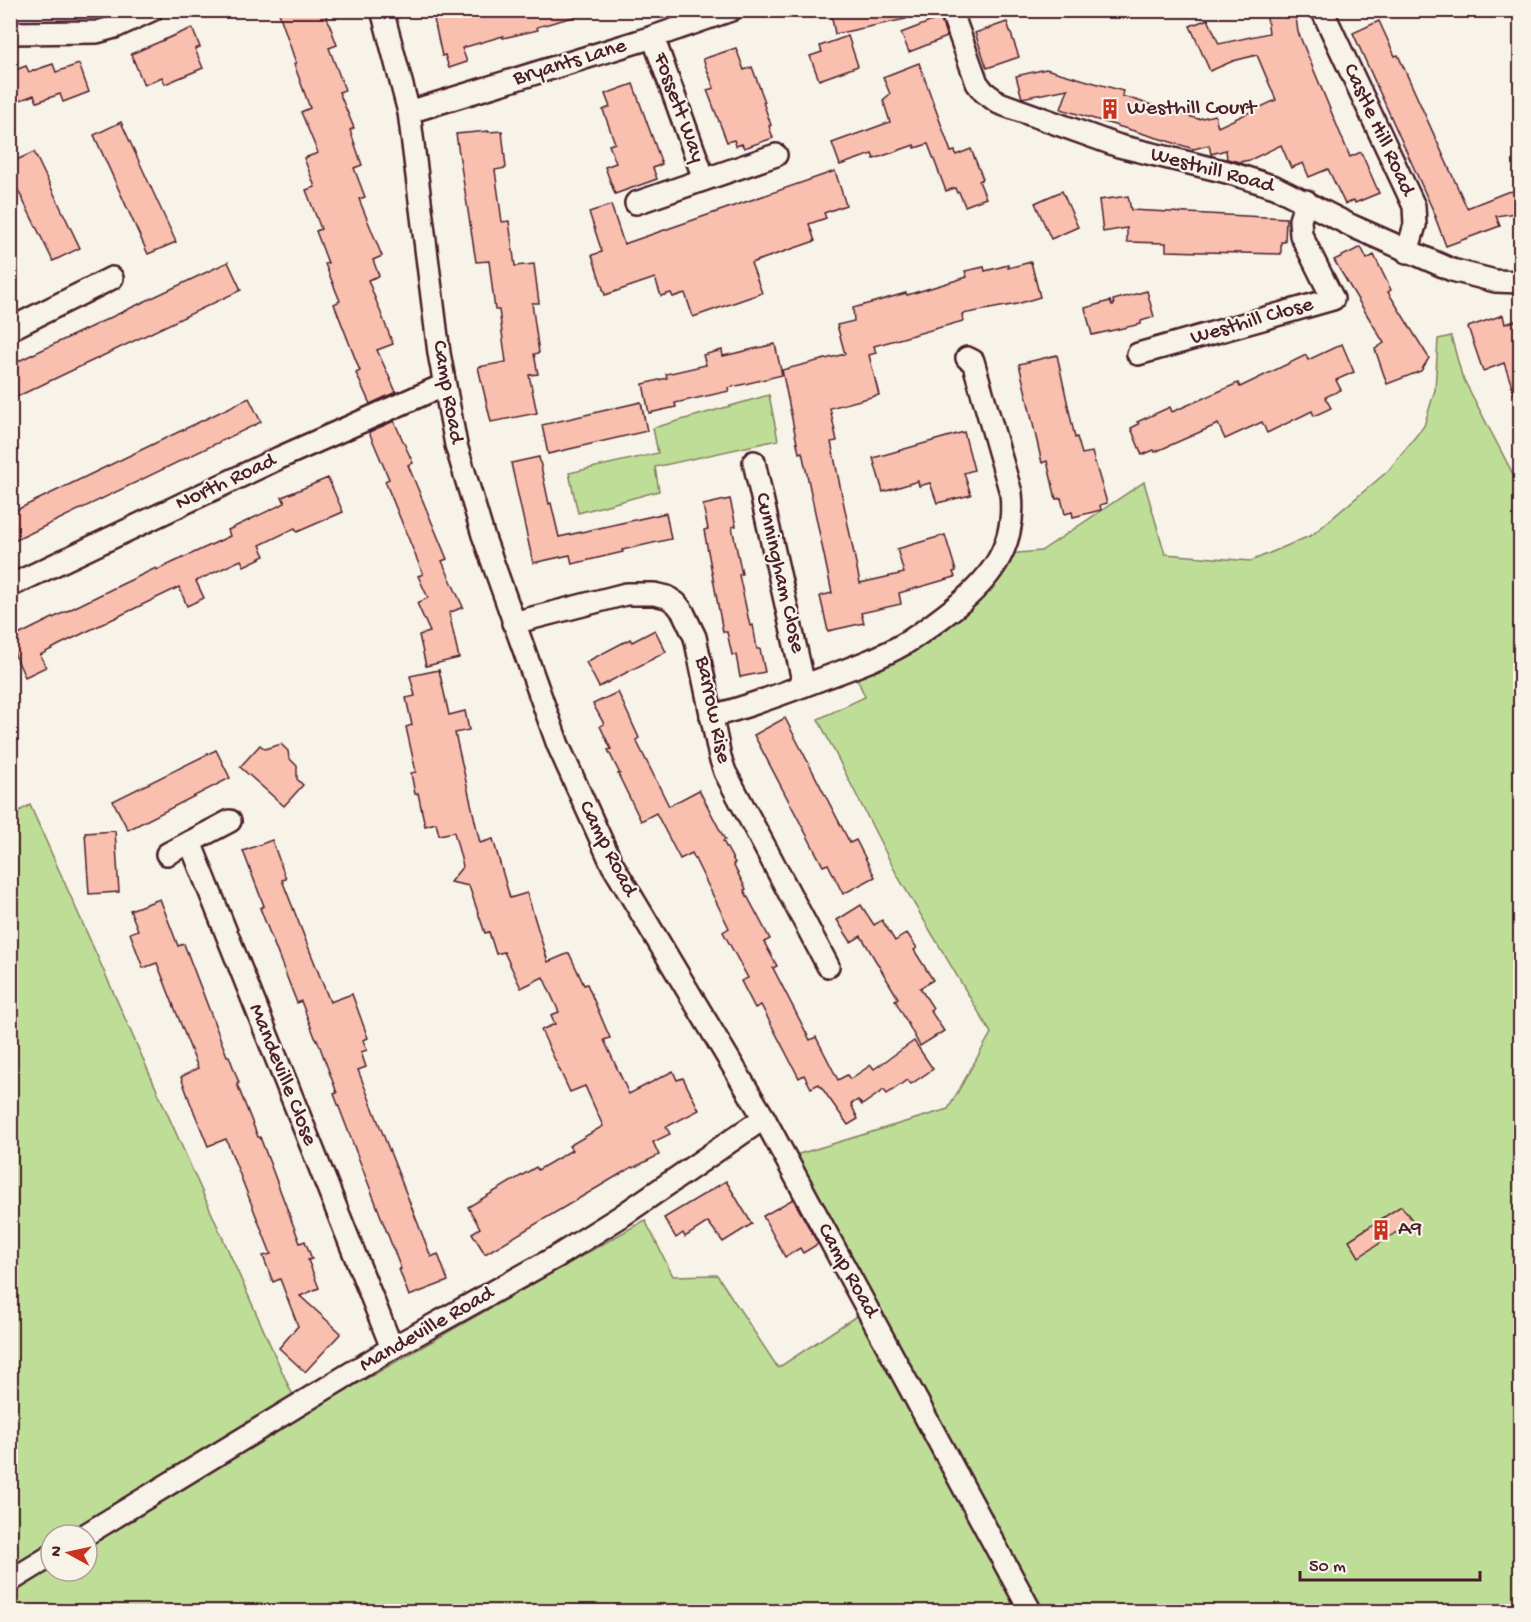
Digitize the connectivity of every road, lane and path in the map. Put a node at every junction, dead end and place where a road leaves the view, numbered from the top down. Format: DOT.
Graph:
graph roads {
  1 [pos="152,10"];
  2 [pos="382,10"];
  3 [pos="731,10"];
  4 [pos="951,10"];
  5 [pos="1322,10"];
  6 [pos="10,33"];
  7 [pos="653,37"];
  8 [pos="409,112"];
  9 [pos="776,155"];
  10 [pos="704,179"];
  11 [pos="1306,201"];
  12 [pos="636,203"];
  13 [pos="1407,252"];
  14 [pos="112,278"];
  15 [pos="1521,282"];
  16 [pos="10,329"];
  17 [pos="1138,354"];
  18 [pos="968,358"];
  19 [pos="444,385"];
  20 [pos="753,462"];
  21 [pos="10,586"];
  22 [pos="513,623"];
  23 [pos="804,685"];
  24 [pos="711,716"];
  25 [pos="230,821"];
  26 [pos="190,842"];
  27 [pos="167,854"];
  28 [pos="828,966"];
  29 [pos="764,1118"];
  30 [pos="392,1348"];
  31 [pos="99,1526"];
  32 [pos="39,1563"];
  33 [pos="10,1581"];
  34 [pos="1031,1611"];
  1 -- 6 [label="street"];
  2 -- 8 [label="street, Camp Road"];
  3 -- 7 [label="street, Bryants Lane"];
  4 -- 11 [label="street, Westhill Road"];
  5 -- 13 [label="street, Castle Hill Road"];
  7 -- 8 [label="street, Bryants Lane"];
  7 -- 10 [label="street, Fossett Way"];
  8 -- 19 [label="street, Camp Road"];
  9 -- 10 [label="street, Fossett Way"];
  10 -- 12 [label="street, Fossett Way"];
  11 -- 13 [label="street, Westhill Road"];
  11 -- 17 [label="street, Westhill Close"];
  13 -- 15 [label="street, Westhill Road"];
  14 -- 16 [label="street"];
  18 -- 23 [label="street"];
  19 -- 21 [label="street, North Road"];
  19 -- 22 [label="street, Camp Road"];
  20 -- 23 [label="street, Cunningham Close"];
  22 -- 24 [label="street, Barrow Rise"];
  22 -- 29 [label="street, Camp Road"];
  23 -- 24 [label="street"];
  24 -- 28 [label="street, Barrow Rise"];
  25 -- 26 [label="street"];
  26 -- 27 [label="street"];
  26 -- 30 [label="street, Mandeville Close"];
  29 -- 30 [label="street, Mandeville Road"];
  29 -- 34 [label="street, Camp Road"];
  30 -- 31 [label="street, Mandeville Road"];
  32 -- 33 [label="street"];
}
